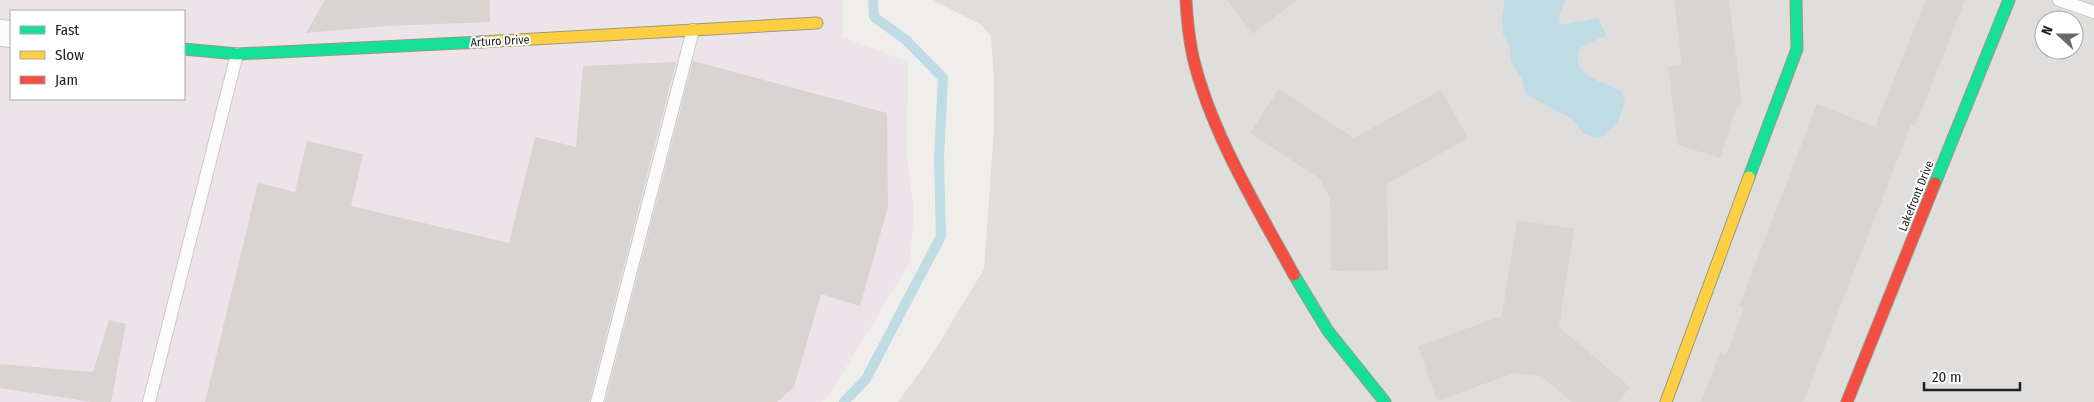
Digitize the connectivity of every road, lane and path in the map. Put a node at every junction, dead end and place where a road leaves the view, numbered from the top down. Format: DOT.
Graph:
graph roads {
  1 [pos="1186,0"];
  2 [pos="1796,0"];
  3 [pos="2010,0"];
  4 [pos="2059,0"];
  5 [pos="2094,12"];
  6 [pos="817,23"];
  7 [pos="693,30"];
  8 [pos="185,49"];
  9 [pos="237,54"];
  10 [pos="150,402"];
  11 [pos="597,402"];
  12 [pos="1385,402"];
  13 [pos="1666,402"];
  14 [pos="1848,402"];
  1 -- 12 [label="street"];
  2 -- 13 [label="street"];
  3 -- 14 [label="street, Lakefront Drive"];
  4 -- 5 [label="lane"];
  6 -- 7 [label="street, Arturo Drive"];
  7 -- 9 [label="street, Arturo Drive"];
  7 -- 11 [label="lane"];
  8 -- 9 [label="street, Arturo Drive"];
  9 -- 10 [label="lane"];
}
